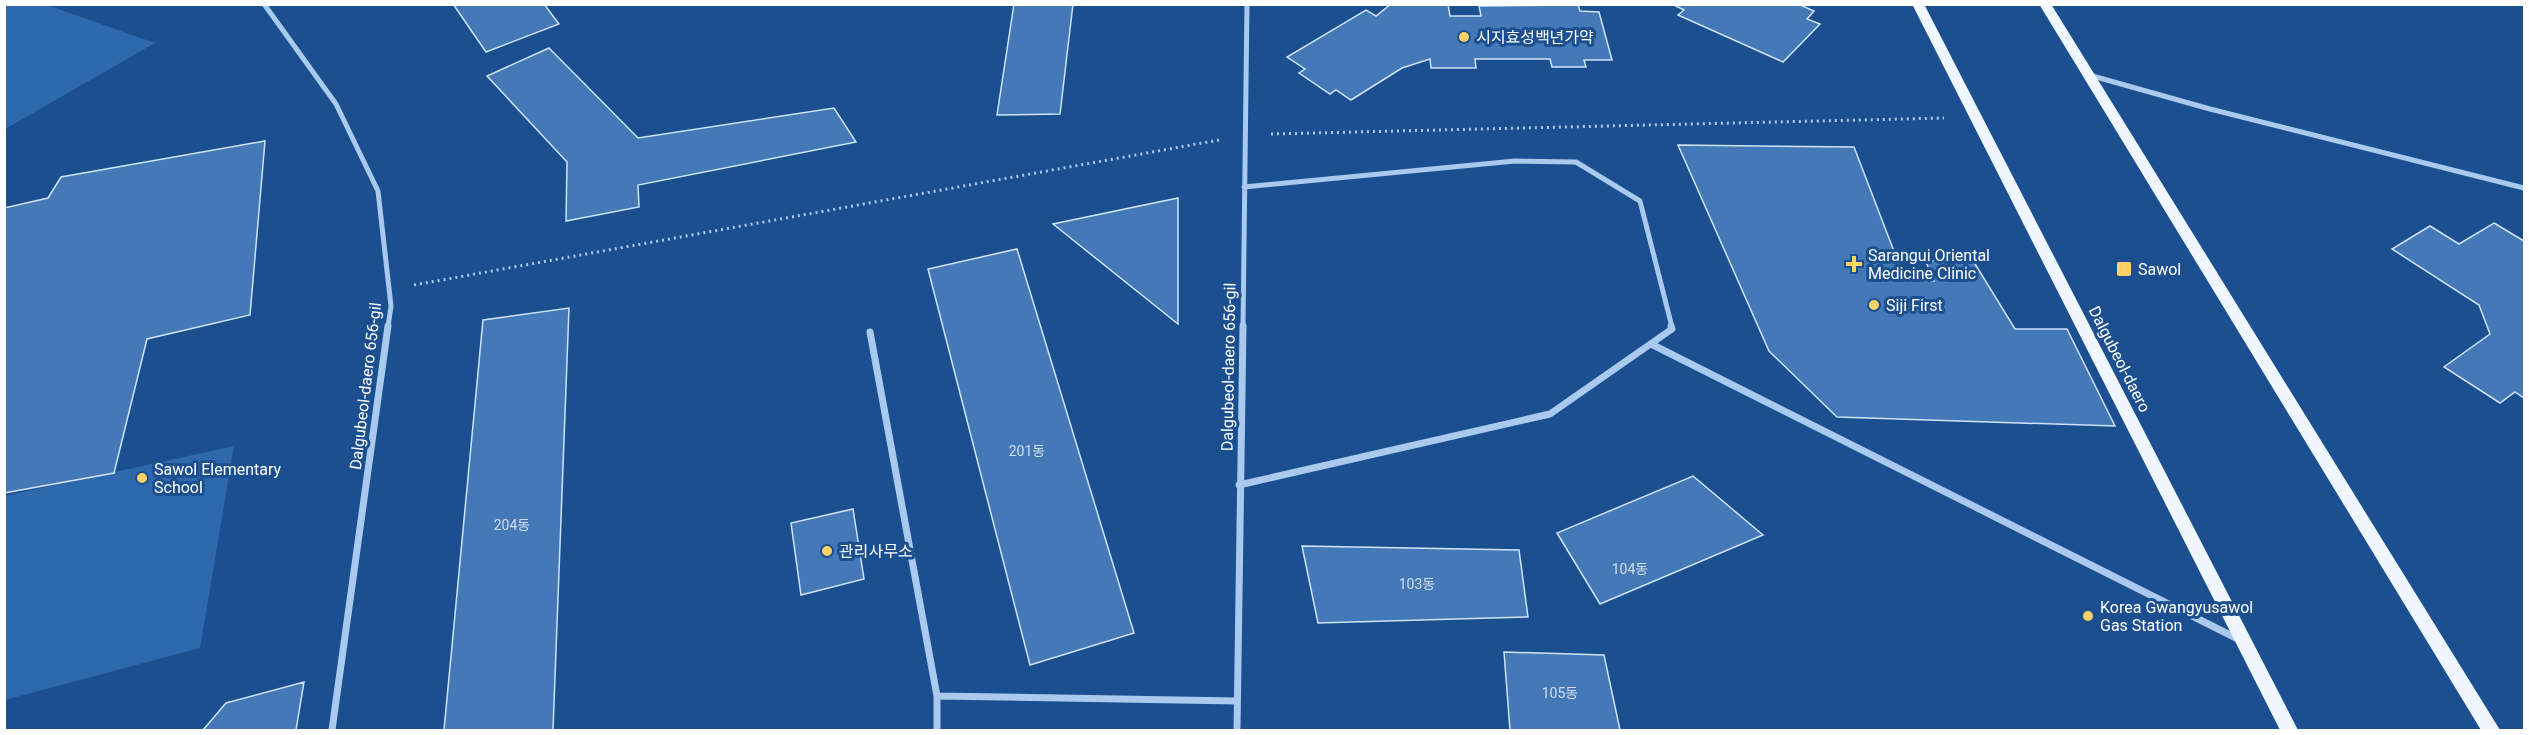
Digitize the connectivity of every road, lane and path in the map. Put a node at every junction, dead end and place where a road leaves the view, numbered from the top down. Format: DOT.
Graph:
graph roads {
  1 [pos="264,4"];
  2 [pos="1247,4"];
  3 [pos="1918,4"];
  4 [pos="2045,4"];
  5 [pos="2089,75"];
  6 [pos="1975,117"];
  7 [pos="1245,135"];
  8 [pos="1244,187"];
  9 [pos="2524,188"];
  10 [pos="389,289"];
  11 [pos="870,333"];
  12 [pos="1651,344"];
  13 [pos="1239,485"];
  14 [pos="2245,642"];
  15 [pos="938,696"];
  16 [pos="1237,701"];
  17 [pos="332,730"];
  18 [pos="937,730"];
  19 [pos="1237,730"];
  20 [pos="2289,730"];
  21 [pos="2491,730"];
  1 -- 10 [label="street, Dalgubeol-daero 656-gil"];
  2 -- 7 [label="street, Dalgubeol-daero 656-gil"];
  3 -- 6 [label="main road, Dalgubeol-daero"];
  4 -- 5 [label="main road"];
  5 -- 9 [label="street"];
  5 -- 21 [label="main road"];
  6 -- 7 [label="path"];
  6 -- 14 [label="main road, Dalgubeol-daero"];
  7 -- 8 [label="street, Dalgubeol-daero 656-gil"];
  7 -- 10 [label="path"];
  8 -- 12 [label="street"];
  8 -- 13 [label="street, Dalgubeol-daero 656-gil"];
  10 -- 17 [label="street, Dalgubeol-daero 656-gil"];
  11 -- 15 [label="street"];
  12 -- 13 [label="street"];
  12 -- 14 [label="street"];
  13 -- 16 [label="street, Dalgubeol-daero 656-gil"];
  14 -- 20 [label="main road, Dalgubeol-daero"];
  15 -- 16 [label="street"];
  15 -- 18 [label="street"];
  16 -- 19 [label="street, Dalgubeol-daero 656-gil"];
}
